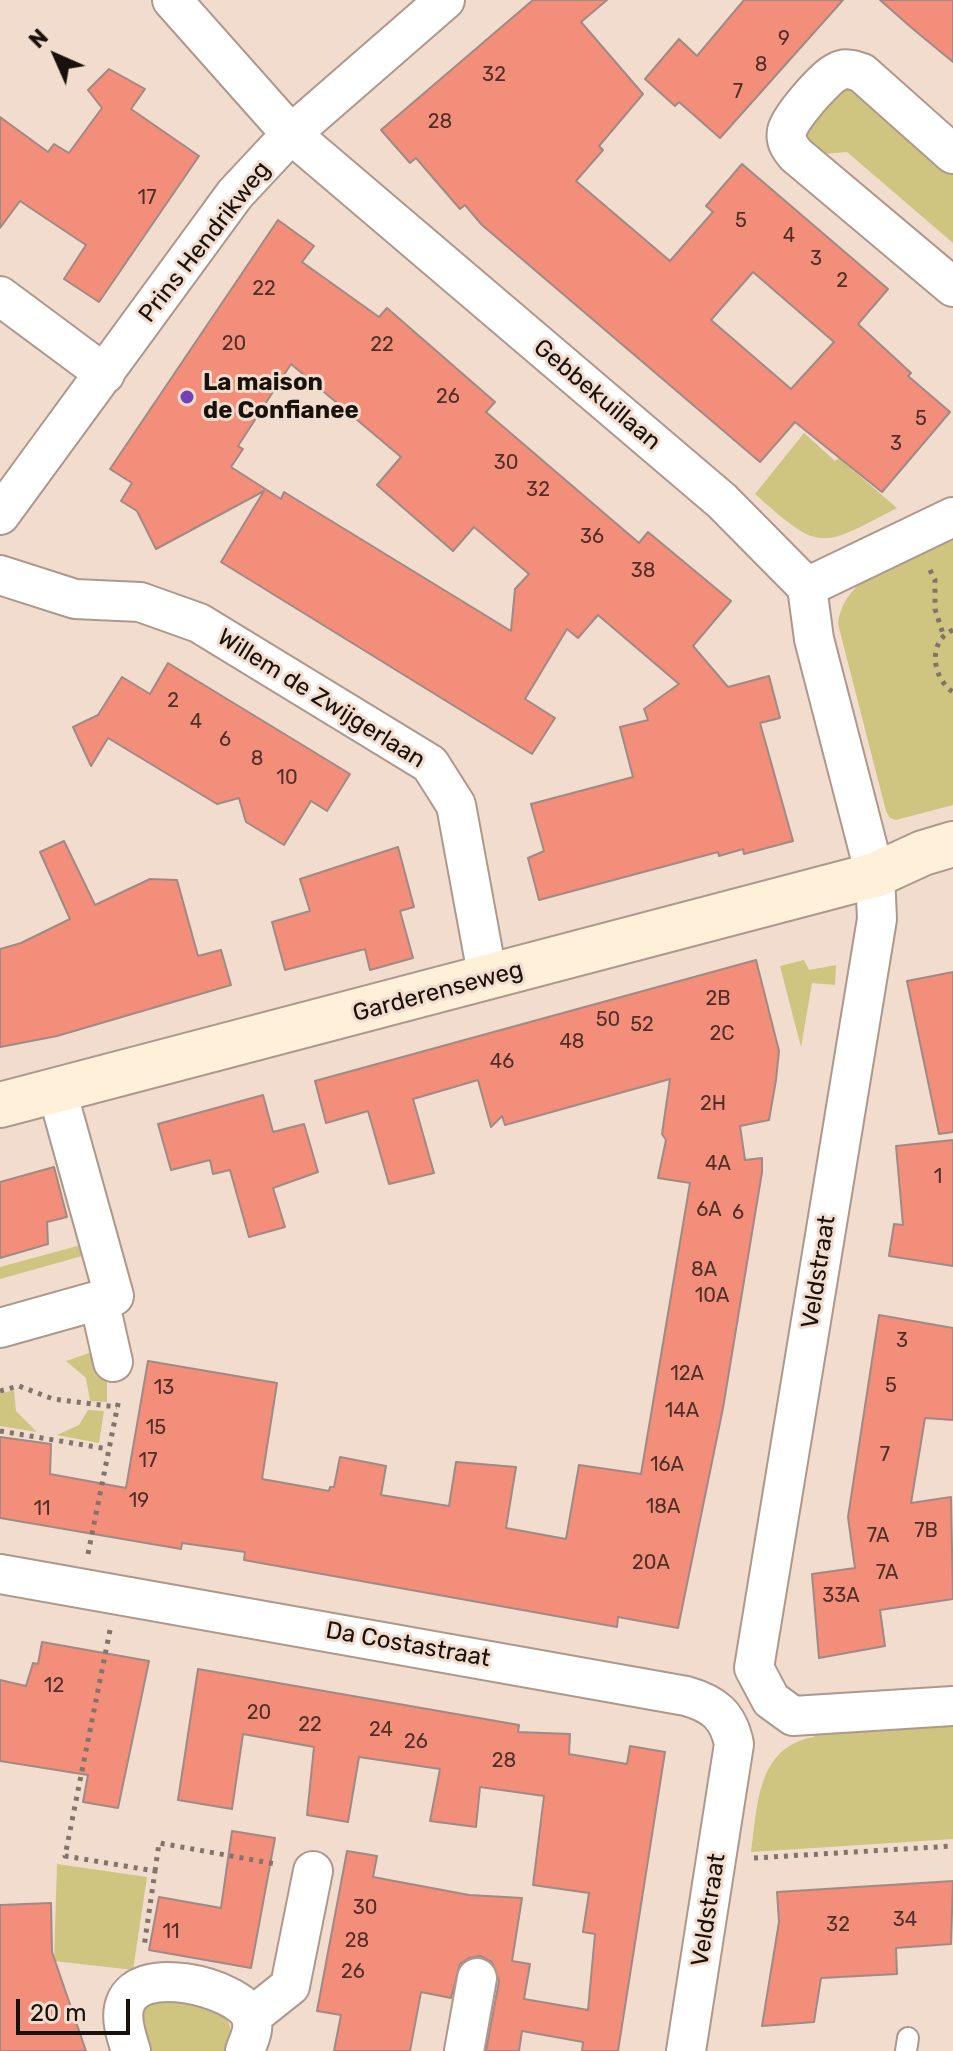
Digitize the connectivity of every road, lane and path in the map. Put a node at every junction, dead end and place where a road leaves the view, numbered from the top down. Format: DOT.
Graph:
graph roads {
  1 [pos="172,0"];
  2 [pos="445,0"];
  3 [pos="291,134"];
  4 [pos="953,154"];
  5 [pos="949,289"];
  6 [pos="0,296"];
  7 [pos="105,374"];
  8 [pos="0,515"];
  9 [pos="953,517"];
  10 [pos="904,540"];
  11 [pos="0,575"];
  12 [pos="807,587"];
  13 [pos="953,630"];
  14 [pos="943,634"];
  15 [pos="953,692"];
  16 [pos="953,844"];
  17 [pos="875,875"];
  18 [pos="953,876"];
  19 [pos="488,979"];
  20 [pos="57,1091"];
  21 [pos="0,1105"];
  22 [pos="99,1300"];
  23 [pos="0,1328"];
  24 [pos="113,1362"];
  25 [pos="0,1391"];
  26 [pos="117,1407"];
  27 [pos="0,1431"];
  28 [pos="108,1449"];
  29 [pos="0,1574"];
  30 [pos="81,1586"];
  31 [pos="117,1593"];
  32 [pos="953,1706"];
  33 [pos="727,1721"];
  34 [pos="953,1846"];
  35 [pos="717,1861"];
  36 [pos="155,1871"];
  37 [pos="313,1871"];
  38 [pos="477,1978"];
  39 [pos="138,1988"];
  40 [pos="248,2034"];
  41 [pos="131,2051"];
  42 [pos="464,2051"];
  43 [pos="686,2051"];
  1 -- 3 [label="street, Gebbekuillaan"];
  2 -- 3 [label="street, Prins Hendrikweg"];
  3 -- 7 [label="street, Prins Hendrikweg"];
  3 -- 12 [label="street, Gebbekuillaan"];
  4 -- 5 [label="street"];
  6 -- 7 [label="street"];
  7 -- 8 [label="street, Prins Hendrikweg"];
  9 -- 10 [label="street"];
  10 -- 12 [label="street"];
  10 -- 14 [label="path"];
  11 -- 19 [label="street, Willem de Zwijgerlaan"];
  12 -- 17 [label="street"];
  13 -- 14 [label="path"];
  14 -- 15 [label="path"];
  16 -- 17 [label="main road, Garderenseweg"];
  17 -- 18 [label="main road, Garderenseweg"];
  17 -- 19 [label="main road, Garderenseweg"];
  17 -- 32 [label="street, Veldstraat"];
  19 -- 20 [label="main road, Garderenseweg"];
  20 -- 21 [label="main road, Garderenseweg"];
  20 -- 22 [label="street"];
  22 -- 23 [label="street"];
  22 -- 24 [label="street"];
  24 -- 26 [label="path"];
  25 -- 26 [label="path"];
  26 -- 28 [label="path"];
  27 -- 28 [label="path"];
  28 -- 30 [label="path"];
  29 -- 30 [label="street, Da Costastraat"];
  30 -- 31 [label="street, Da Costastraat"];
  31 -- 33 [label="street, Da Costastraat"];
  31 -- 36 [label="path"];
  33 -- 35 [label="street, Veldstraat"];
  34 -- 35 [label="path"];
  35 -- 43 [label="street, Veldstraat"];
  36 -- 37 [label="path"];
  36 -- 39 [label="path"];
  37 -- 40 [label="street"];
  38 -- 42 [label="street"];
  39 -- 40 [label="street"];
  39 -- 41 [label="street"];
}
